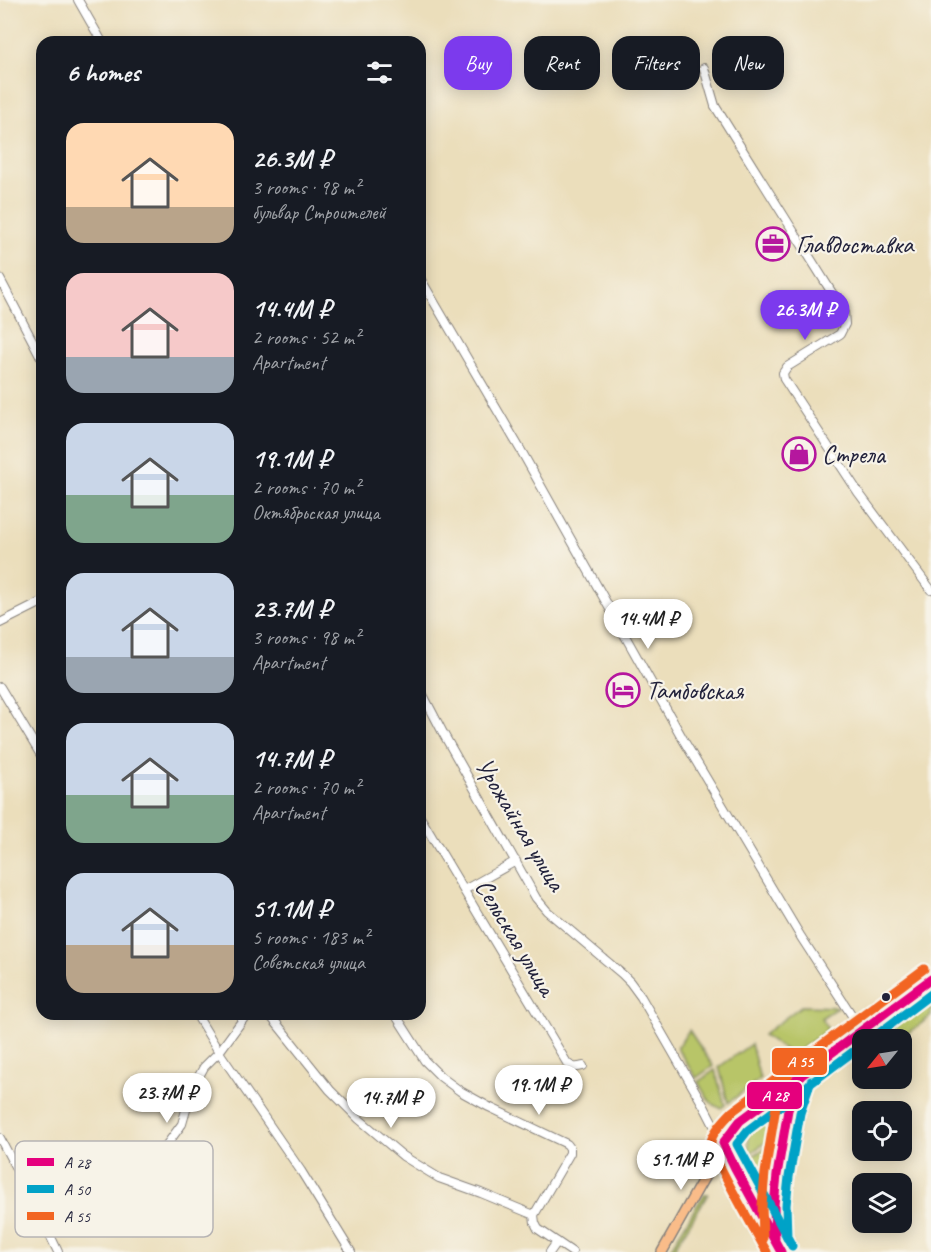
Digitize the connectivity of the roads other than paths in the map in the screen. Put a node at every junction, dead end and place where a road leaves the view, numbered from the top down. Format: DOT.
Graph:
graph roads {
  1 [pos="78,0"];
  2 [pos="99,36"];
  3 [pos="704,68"];
  4 [pos="0,279"];
  5 [pos="426,288"];
  6 [pos="36,348"];
  7 [pos="931,591"];
  8 [pos="36,605"];
  9 [pos="0,623"];
  10 [pos="0,687"];
  11 [pos="426,700"];
  12 [pos="36,747"];
  13 [pos="426,826"];
  14 [pos="516,861"];
  15 [pos="464,890"];
  16 [pos="931,980"];
  17 [pos="200,1020"];
  18 [pos="243,1020"];
  19 [pos="274,1020"];
  20 [pos="399,1020"];
  21 [pos="861,1029"];
  22 [pos="865,1029"];
  23 [pos="852,1038"];
  24 [pos="219,1052"];
  25 [pos="584,1066"];
  26 [pos="800,1077"];
  27 [pos="0,1138"];
  28 [pos="169,1141"];
  29 [pos="723,1143"];
  30 [pos="15,1166"];
  31 [pos="534,1215"];
  32 [pos="51,1237"];
  33 [pos="557,1242"];
  34 [pos="775,1242"];
  35 [pos="58,1252"];
  36 [pos="351,1252"];
  37 [pos="550,1252"];
  38 [pos="572,1252"];
  39 [pos="662,1252"];
  40 [pos="781,1252"];
  1 -- 2 [label="street"];
  3 -- 7 [label="street"];
  4 -- 6 [label="street"];
  5 -- 21 [label="street"];
  8 -- 9 [label="street"];
  10 -- 12 [label="street"];
  11 -- 14 [label="street, Урожайная улица"];
  13 -- 15 [label="street, Сельская улица"];
  14 -- 15 [label="street"];
  14 -- 29 [label="street, Урожайная улица"];
  15 -- 25 [label="street, Сельская улица"];
  16 -- 22 [label="main road"];
  17 -- 24 [label="street"];
  18 -- 24 [label="street"];
  19 -- 31 [label="street"];
  20 -- 31 [label="street"];
  23 -- 26 [label="main road"];
  24 -- 28 [label="street"];
  24 -- 36 [label="street"];
  26 -- 29 [label="main road"];
  26 -- 34 [label="main road"];
  27 -- 30 [label="street"];
  29 -- 34 [label="main road"];
  29 -- 39 [label="main road"];
  31 -- 33 [label="street"];
  32 -- 35 [label="street"];
  33 -- 37 [label="street"];
  33 -- 38 [label="street"];
  34 -- 40 [label="main road"];
}
